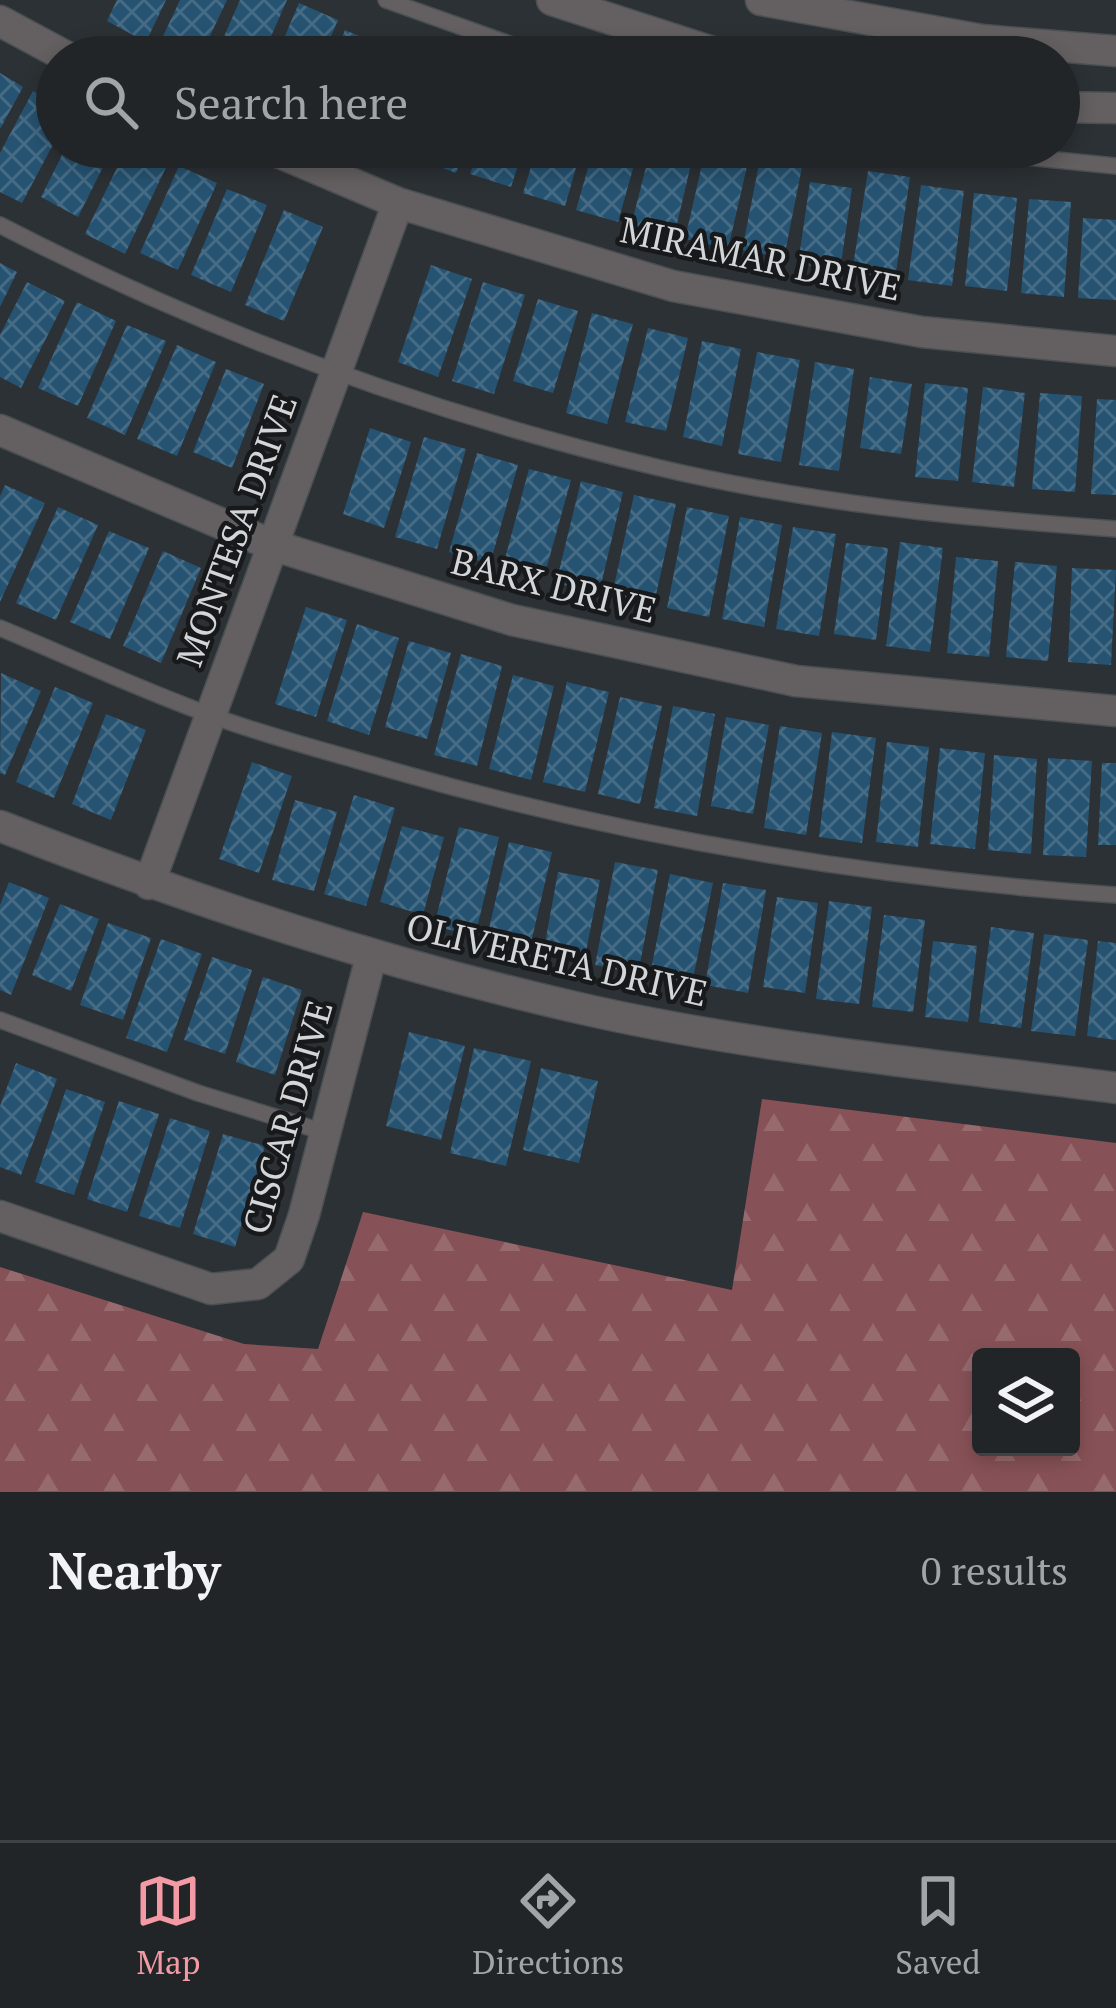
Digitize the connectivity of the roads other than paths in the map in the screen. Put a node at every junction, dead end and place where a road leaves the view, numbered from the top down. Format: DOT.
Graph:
graph roads {
  1 [pos="386,0"];
  2 [pos="552,0"];
  3 [pos="761,0"];
  4 [pos="0,21"];
  5 [pos="479,36"];
  6 [pos="663,36"];
  7 [pos="960,36"];
  8 [pos="36,40"];
  9 [pos="1080,48"];
  10 [pos="1116,51"];
  11 [pos="1080,107"];
  12 [pos="1116,108"];
  13 [pos="1080,162"];
  14 [pos="1116,166"];
  15 [pos="316,168"];
  16 [pos="398,203"];
  17 [pos="0,225"];
  18 [pos="1116,351"];
  19 [pos="333,372"];
  20 [pos="0,430"];
  21 [pos="1116,529"];
  22 [pos="272,545"];
  23 [pos="0,628"];
  24 [pos="1116,711"];
  25 [pos="212,716"];
  26 [pos="0,826"];
  27 [pos="149,884"];
  28 [pos="1116,895"];
  29 [pos="371,957"];
  30 [pos="0,1020"];
  31 [pos="1116,1088"];
  32 [pos="324,1132"];
  33 [pos="0,1216"];
  1 -- 5 [label="lane"];
  2 -- 6 [label="street"];
  3 -- 7 [label="street"];
  4 -- 8 [label="street"];
  9 -- 10 [label="street"];
  11 -- 12 [label="street"];
  13 -- 14 [label="lane"];
  15 -- 16 [label="street, MIRAMAR DRIVE"];
  16 -- 18 [label="street, MIRAMAR DRIVE"];
  16 -- 19 [label="street, MONTESA DRIVE"];
  17 -- 19 [label="lane"];
  19 -- 21 [label="lane"];
  19 -- 22 [label="street, MONTESA DRIVE"];
  20 -- 22 [label="street, BARX DRIVE"];
  22 -- 24 [label="street, BARX DRIVE"];
  22 -- 25 [label="street, MONTESA DRIVE"];
  23 -- 25 [label="lane"];
  25 -- 27 [label="street, MONTESA DRIVE"];
  25 -- 28 [label="lane"];
  26 -- 27 [label="street, OLIVERETA DRIVE"];
  27 -- 29 [label="street, OLIVERETA DRIVE"];
  29 -- 31 [label="street, OLIVERETA DRIVE"];
  29 -- 32 [label="street, CISCAR DRIVE"];
  30 -- 32 [label="lane"];
  32 -- 33 [label="street, CISCAR DRIVE"];
}
